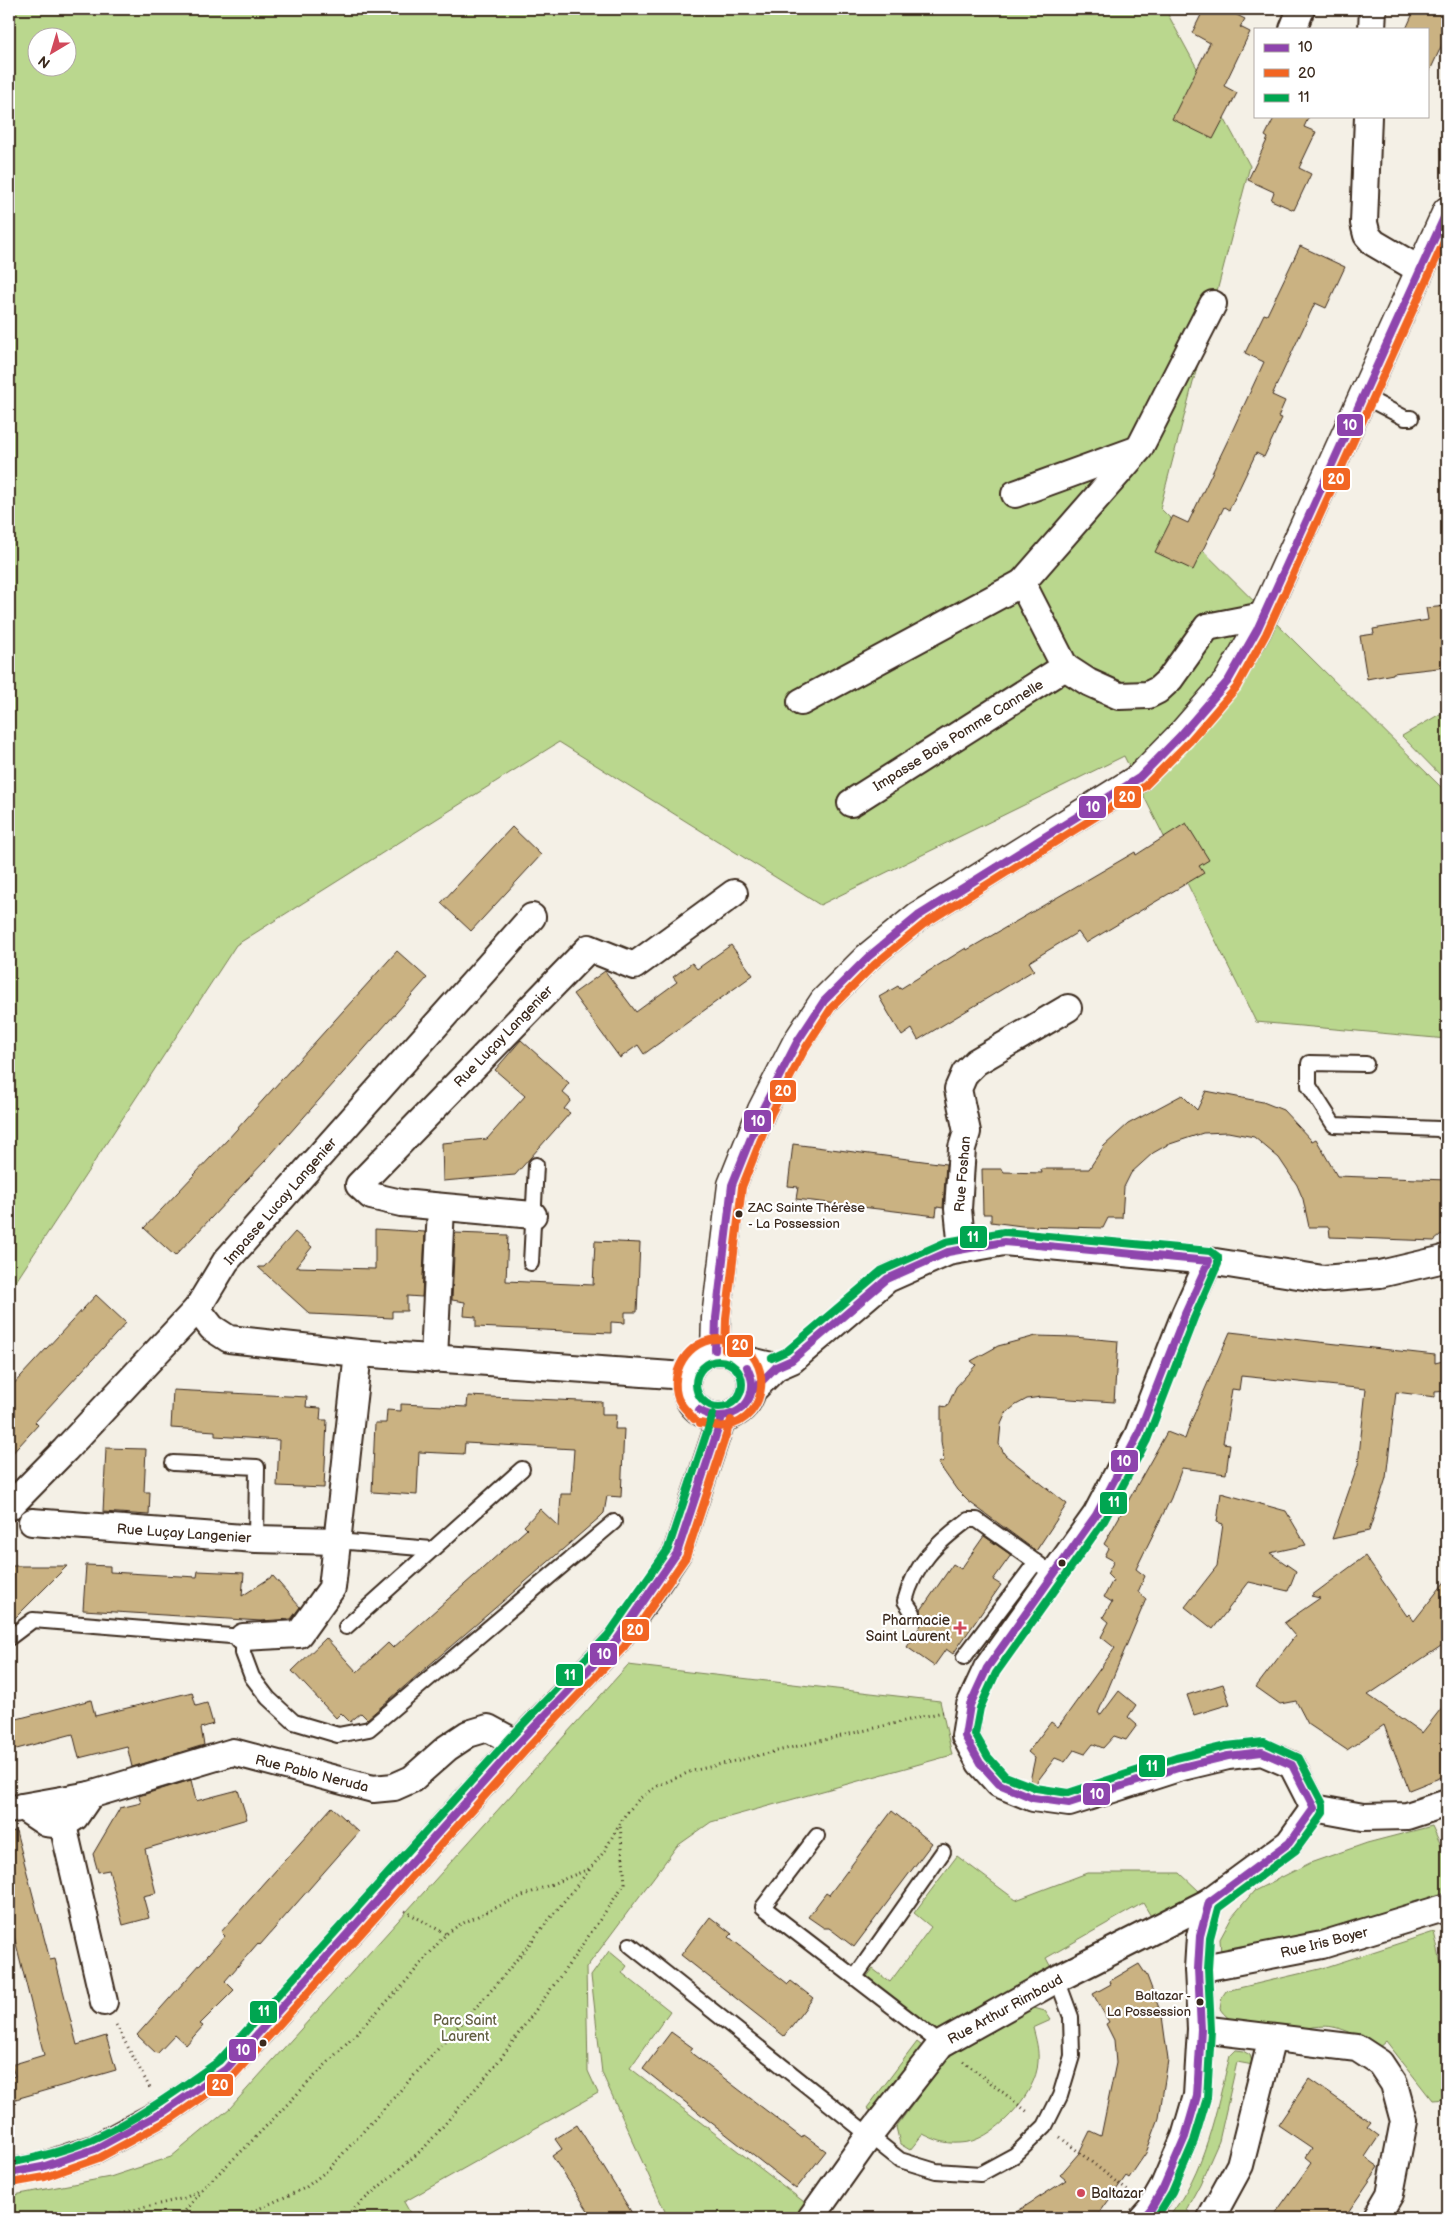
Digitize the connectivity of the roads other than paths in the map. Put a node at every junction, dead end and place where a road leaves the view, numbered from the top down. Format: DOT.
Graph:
graph roads {
  1 [pos="1301,9"];
  2 [pos="1373,9"];
  3 [pos="1294,28"];
  4 [pos="1372,28"];
  5 [pos="1368,118"];
  6 [pos="1447,211"];
  7 [pos="1420,270"];
  8 [pos="1214,304"];
  9 [pos="1363,396"];
  10 [pos="1411,418"];
  11 [pos="1139,449"];
  12 [pos="1016,494"];
  13 [pos="1022,582"];
  14 [pos="1264,616"];
  15 [pos="1065,667"];
  16 [pos="800,702"];
  17 [pos="851,803"];
  18 [pos="734,893"];
  19 [pos="532,917"];
  20 [pos="1068,1008"];
  21 [pos="1366,1064"];
  22 [pos="1447,1134"];
  23 [pos="536,1165"];
  24 [pos="441,1207"];
  25 [pos="533,1215"];
  26 [pos="962,1249"];
  27 [pos="1447,1256"];
  28 [pos="1209,1261"];
  29 [pos="531,1264"];
  30 [pos="197,1309"];
  31 [pos="715,1350"];
  32 [pos="358,1353"];
  33 [pos="434,1359"];
  34 [pos="742,1360"];
  35 [pos="776,1367"];
  36 [pos="686,1376"];
  37 [pos="752,1392"];
  38 [pos="722,1417"];
  39 [pos="172,1464"];
  40 [pos="522,1469"];
  41 [pos="9,1507"];
  42 [pos="32,1522"];
  43 [pos="614,1522"];
  44 [pos="256,1539"];
  45 [pos="337,1541"];
  46 [pos="432,1549"];
  47 [pos="1045,1568"];
  48 [pos="913,1613"];
  49 [pos="346,1627"];
  50 [pos="243,1637"];
  51 [pos="9,1638"];
  52 [pos="964,1656"];
  53 [pos="518,1744"];
  54 [pos="90,1795"];
  55 [pos="1447,1803"];
  56 [pos="1314,1808"];
  57 [pos="15,1809"];
  58 [pos="63,1825"];
  59 [pos="816,1836"];
  60 [pos="943,1852"];
  61 [pos="1209,1902"];
  62 [pos="1447,1907"];
  63 [pos="630,1945"];
  64 [pos="1198,1969"];
  65 [pos="855,1977"];
  66 [pos="1057,1979"];
  67 [pos="104,2002"];
  68 [pos="1202,2029"];
  69 [pos="1272,2038"];
  70 [pos="941,2044"];
  71 [pos="869,2136"];
  72 [pos="9,2173"];
  73 [pos="1147,2214"];
  74 [pos="811,2218"];
  75 [pos="1211,2218"];
  76 [pos="1376,2218"];
  1 -- 3 [label="street"];
  2 -- 4 [label="street"];
  5 -- 7 [label="street"];
  6 -- 7 [label="main road"];
  7 -- 9 [label="main road"];
  8 -- 11 [label="street"];
  9 -- 10 [label="lane"];
  9 -- 14 [label="main road"];
  11 -- 12 [label="street"];
  11 -- 13 [label="street"];
  13 -- 15 [label="street"];
  13 -- 16 [label="street"];
  14 -- 15 [label="street"];
  14 -- 31 [label="main road"];
  15 -- 17 [label="street, Impasse Bois Pomme Cannelle"];
  18 -- 24 [label="street, Rue Luçay Langenier"];
  19 -- 30 [label="street, Impasse Lucay Langenier"];
  20 -- 26 [label="street, Rue Foshan"];
  21 -- 22 [label="lane"];
  23 -- 25 [label="lane"];
  24 -- 25 [label="street, Rue Luçay Langenier"];
  24 -- 33 [label="street"];
  25 -- 29 [label="lane"];
  26 -- 28 [label="street"];
  26 -- 35 [label="street"];
  27 -- 28 [label="street"];
  28 -- 47 [label="street"];
  30 -- 32 [label="street"];
  30 -- 41 [label="street, Impasse Lucay Langenier"];
  31 -- 34 [label="main road"];
  31 -- 36 [label="main road"];
  32 -- 33 [label="street"];
  32 -- 45 [label="street"];
  33 -- 36 [label="street"];
  34 -- 35 [label="street"];
  34 -- 37 [label="main road"];
  35 -- 37 [label="street"];
  36 -- 38 [label="main road"];
  37 -- 38 [label="main road"];
  38 -- 53 [label="main road"];
  39 -- 44 [label="lane"];
  40 -- 46 [label="lane"];
  42 -- 44 [label="street, Rue Luçay Langenier"];
  43 -- 50 [label="lane"];
  44 -- 45 [label="street, Rue Luçay Langenier"];
  45 -- 46 [label="lane"];
  45 -- 50 [label="street"];
  46 -- 49 [label="lane"];
  47 -- 48 [label="lane"];
  47 -- 52 [label="lane"];
  47 -- 56 [label="street"];
  50 -- 51 [label="lane"];
  53 -- 54 [label="street, Rue Pablo Neruda"];
  53 -- 72 [label="main road"];
  54 -- 57 [label="street, Rue Pablo Neruda"];
  54 -- 58 [label="street"];
  55 -- 56 [label="street"];
  56 -- 61 [label="street, Rue Arthur Rimbaud"];
  57 -- 58 [label="street, Rue Pablo Neruda"];
  58 -- 67 [label="street"];
  59 -- 65 [label="lane"];
  60 -- 65 [label="lane"];
  61 -- 64 [label="street"];
  61 -- 66 [label="street, Rue Arthur Rimbaud"];
  62 -- 64 [label="street, Rue Iris Boyer"];
  63 -- 71 [label="lane"];
  64 -- 68 [label="street"];
  65 -- 70 [label="lane"];
  66 -- 70 [label="street, Rue Arthur Rimbaud"];
  66 -- 71 [label="lane"];
  68 -- 69 [label="street"];
  68 -- 73 [label="street"];
  69 -- 75 [label="street"];
  69 -- 76 [label="street"];
  70 -- 71 [label="street, Rue Arthur Rimbaud"];
  71 -- 74 [label="street, Rue Arthur Rimbaud"];
}
